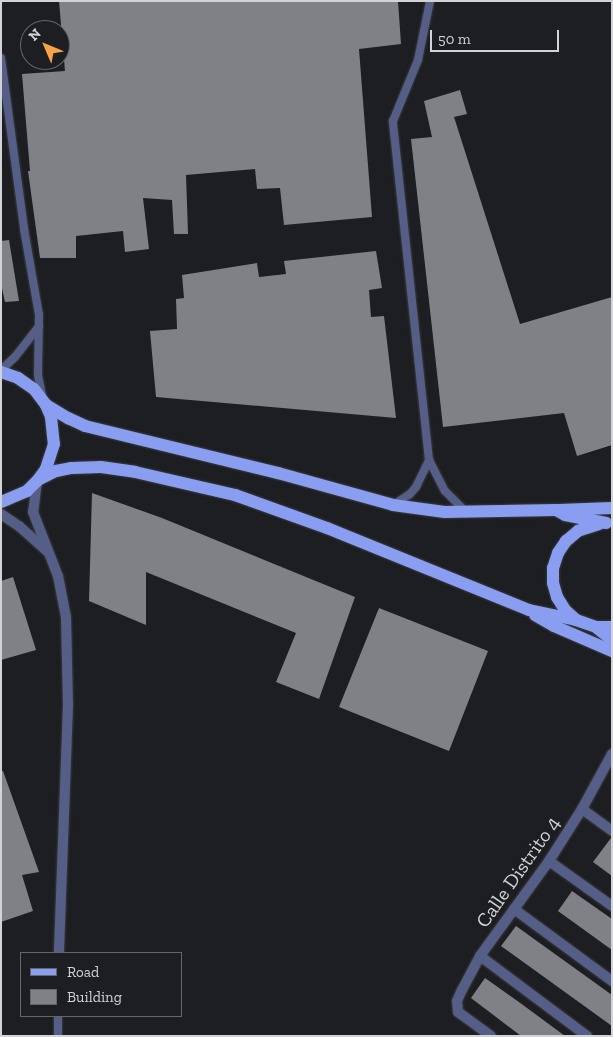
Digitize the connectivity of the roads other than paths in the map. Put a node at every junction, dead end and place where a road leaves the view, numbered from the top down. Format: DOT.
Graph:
graph roads {
  1 [pos="430,1"];
  2 [pos="1,58"];
  3 [pos="39,326"];
  4 [pos="1,371"];
  5 [pos="45,404"];
  6 [pos="428,460"];
  7 [pos="37,481"];
  8 [pos="1,502"];
  9 [pos="393,505"];
  10 [pos="612,508"];
  11 [pos="556,510"];
  12 [pos="468,512"];
  13 [pos="1,514"];
  14 [pos="609,524"];
  15 [pos="48,552"];
  16 [pos="529,610"];
  17 [pos="576,620"];
  18 [pos="596,627"];
  19 [pos="612,627"];
  20 [pos="612,640"];
  21 [pos="612,651"];
  22 [pos="612,754"];
  23 [pos="609,766"];
  24 [pos="582,809"];
  25 [pos="612,831"];
  26 [pos="549,861"];
  27 [pos="612,906"];
  28 [pos="514,909"];
  29 [pos="59,952"];
  30 [pos="480,956"];
  31 [pos="612,981"];
  32 [pos="58,1017"];
  33 [pos="58,1036"];
  34 [pos="491,1036"];
  35 [pos="587,1036"];
  1 -- 6 [label="lane"];
  2 -- 3 [label="lane"];
  3 -- 4 [label="lane"];
  3 -- 5 [label="lane"];
  4 -- 5 [label="main road"];
  5 -- 7 [label="main road"];
  5 -- 9 [label="main road"];
  6 -- 9 [label="lane"];
  6 -- 12 [label="lane"];
  7 -- 8 [label="main road"];
  7 -- 15 [label="street"];
  7 -- 16 [label="main road"];
  9 -- 12 [label="main road"];
  10 -- 11 [label="main road"];
  11 -- 12 [label="main road"];
  11 -- 14 [label="main road"];
  13 -- 15 [label="street"];
  14 -- 17 [label="main road"];
  15 -- 29 [label="street"];
  16 -- 17 [label="main road"];
  16 -- 21 [label="main road"];
  17 -- 18 [label="main road"];
  18 -- 19 [label="main road"];
  18 -- 20 [label="main road"];
  22 -- 23 [label="street, Calle Distrito 4"];
  23 -- 24 [label="street, Calle Distrito 4"];
  24 -- 25 [label="street"];
  24 -- 26 [label="street, Calle Distrito 4"];
  26 -- 27 [label="street"];
  26 -- 28 [label="street, Calle Distrito 4"];
  28 -- 30 [label="street, Calle Distrito 4"];
  28 -- 31 [label="street"];
  30 -- 34 [label="street, Calle Distrito 4"];
  30 -- 35 [label="street"];
  32 -- 33 [label="lane"];
}
